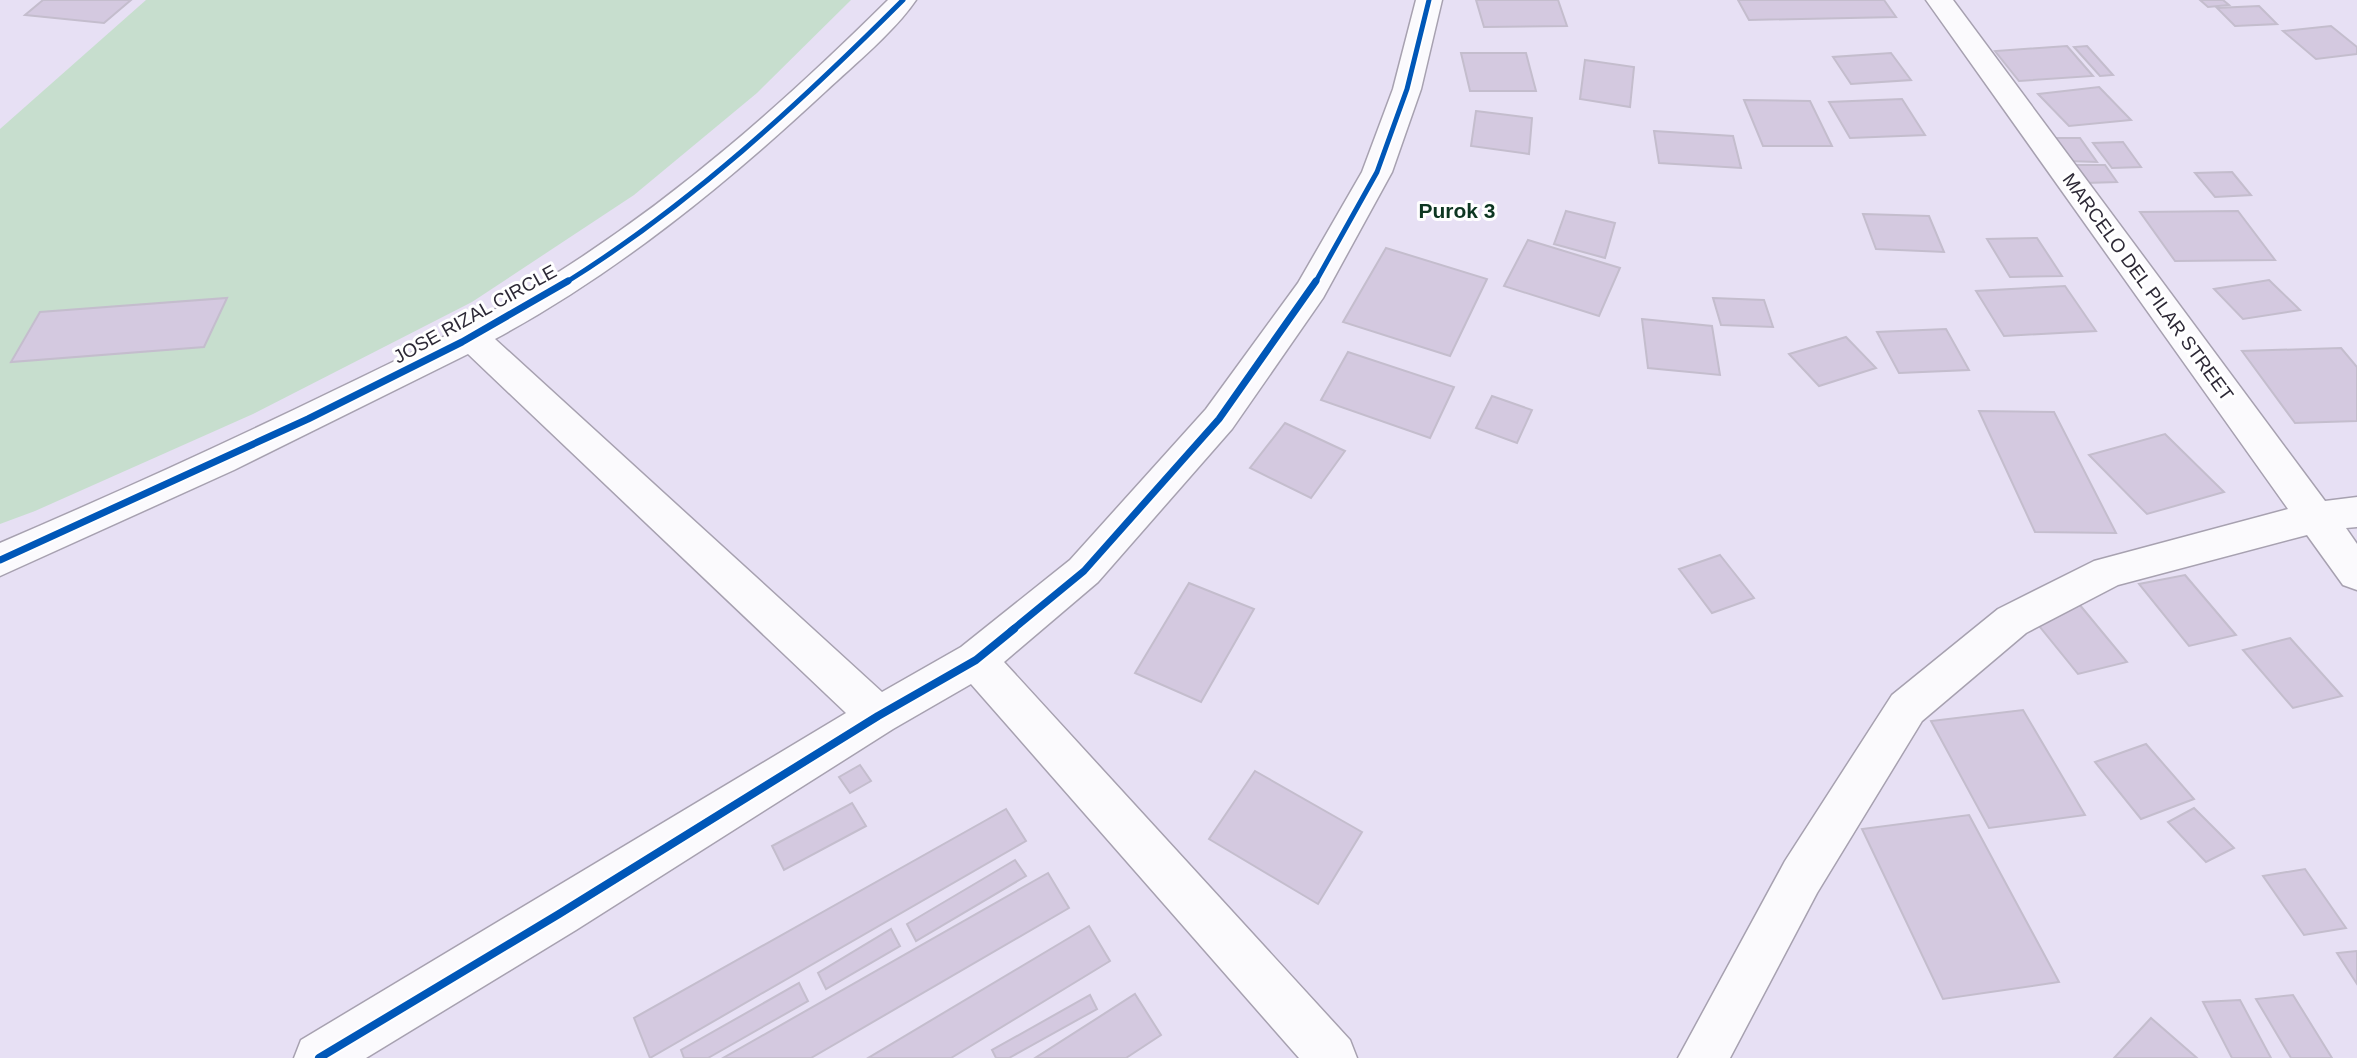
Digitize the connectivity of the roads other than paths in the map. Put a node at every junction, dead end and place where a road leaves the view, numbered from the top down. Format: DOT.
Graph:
graph roads {
  1 [pos="903,0"];
  2 [pos="1429,0"];
  3 [pos="1939,0"];
  4 [pos="472,338"];
  5 [pos="2357,512"];
  6 [pos="2316,517"];
  7 [pos="0,559"];
  8 [pos="2357,574"];
  9 [pos="976,660"];
  10 [pos="878,716"];
  11 [pos="319,1058"];
  12 [pos="1332,1058"];
  13 [pos="1703,1058"];
  1 -- 4 [label="street, JOSE RIZAL CIRCLE"];
  2 -- 9 [label="street"];
  3 -- 6 [label="street, MARCELO DEL PILAR STREET"];
  4 -- 7 [label="street, JOSE RIZAL CIRCLE"];
  4 -- 10 [label="street"];
  5 -- 6 [label="street"];
  6 -- 8 [label="street, MARCELO DEL PILAR STREET"];
  6 -- 13 [label="street"];
  9 -- 10 [label="street"];
  9 -- 12 [label="street"];
  10 -- 11 [label="street"];
}
